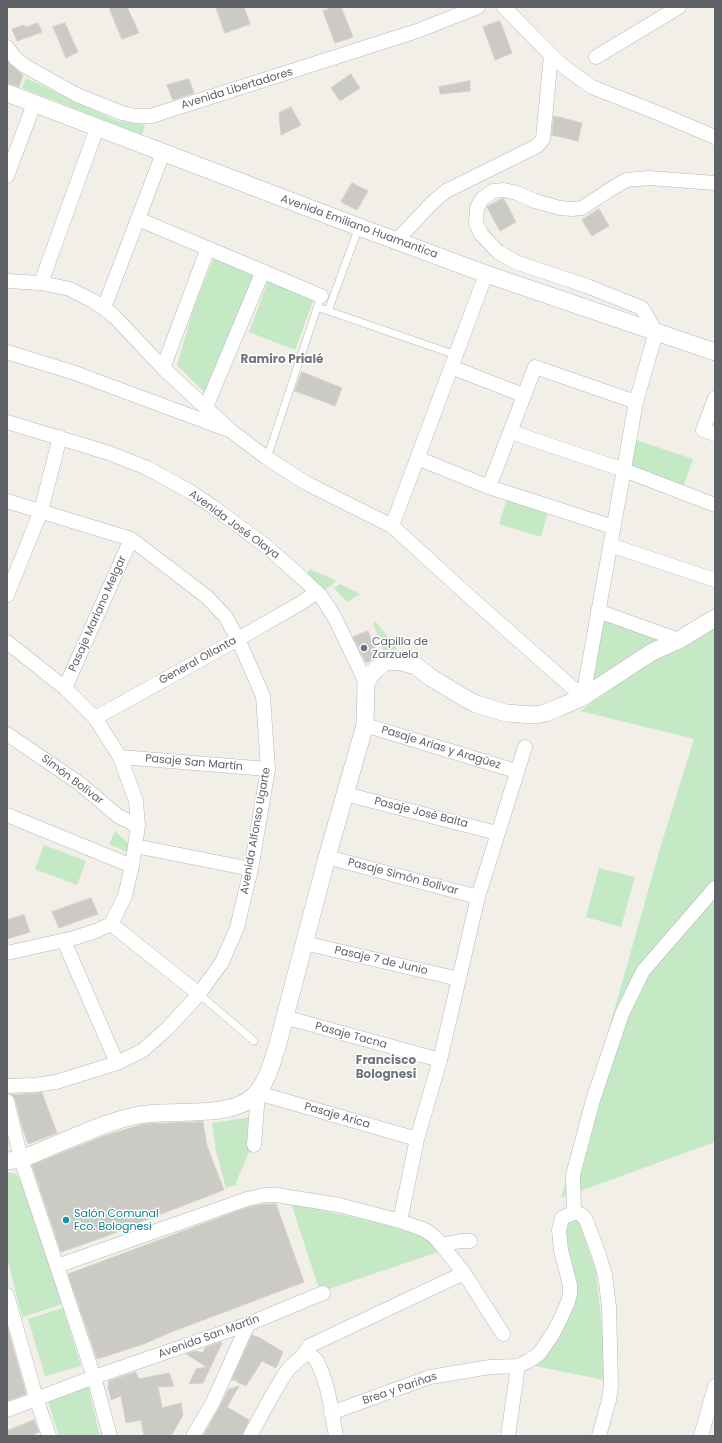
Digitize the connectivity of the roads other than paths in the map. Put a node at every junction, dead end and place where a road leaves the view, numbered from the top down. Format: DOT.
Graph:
graph roads {
  1 [pos="478,7"];
  2 [pos="504,7"];
  3 [pos="679,7"];
  4 [pos="7,47"];
  5 [pos="551,55"];
  6 [pos="596,57"];
  7 [pos="7,93"];
  8 [pos="34,104"];
  9 [pos="97,128"];
  10 [pos="715,137"];
  11 [pos="162,153"];
  12 [pos="7,175"];
  13 [pos="715,183"];
  14 [pos="138,219"];
  15 [pos="359,227"];
  16 [pos="396,241"];
  17 [pos="208,248"];
  18 [pos="263,271"];
  19 [pos="486,274"];
  20 [pos="7,281"];
  21 [pos="41,283"];
  22 [pos="319,301"];
  23 [pos="104,308"];
  24 [pos="328,311"];
  25 [pos="656,332"];
  26 [pos="7,352"];
  27 [pos="715,352"];
  28 [pos="454,361"];
  29 [pos="163,368"];
  30 [pos="523,395"];
  31 [pos="715,398"];
  32 [pos="636,402"];
  33 [pos="206,407"];
  34 [pos="7,422"];
  35 [pos="231,430"];
  36 [pos="511,432"];
  37 [pos="715,434"];
  38 [pos="60,437"];
  39 [pos="267,458"];
  40 [pos="417,458"];
  41 [pos="624,470"];
  42 [pos="489,487"];
  43 [pos="7,502"];
  44 [pos="715,505"];
  45 [pos="41,511"];
  46 [pos="392,526"];
  47 [pos="613,527"];
  48 [pos="131,539"];
  49 [pos="610,545"];
  50 [pos="715,580"];
  51 [pos="317,592"];
  52 [pos="7,595"];
  53 [pos="598,611"];
  54 [pos="715,618"];
  55 [pos="238,639"];
  56 [pos="679,640"];
  57 [pos="7,642"];
  58 [pos="366,683"];
  59 [pos="65,688"];
  60 [pos="583,697"];
  61 [pos="95,718"];
  62 [pos="365,725"];
  63 [pos="7,734"];
  64 [pos="525,747"];
  65 [pos="120,757"];
  66 [pos="268,769"];
  67 [pos="516,771"];
  68 [pos="346,794"];
  69 [pos="7,815"];
  70 [pos="138,826"];
  71 [pos="497,833"];
  72 [pos="135,846"];
  73 [pos="327,857"];
  74 [pos="132,866"];
  75 [pos="251,869"];
  76 [pos="715,888"];
  77 [pos="478,897"];
  78 [pos="111,924"];
  79 [pos="64,941"];
  80 [pos="304,943"];
  81 [pos="7,953"];
  82 [pos="459,979"];
  83 [pos="200,994"];
  84 [pos="284,1017"];
  85 [pos="254,1041"];
  86 [pos="440,1060"];
  87 [pos="117,1063"];
  88 [pos="7,1086"];
  89 [pos="258,1093"];
  90 [pos="7,1102"];
  91 [pos="417,1139"];
  92 [pos="254,1145"];
  93 [pos="14,1160"];
  94 [pos="574,1212"];
  95 [pos="400,1221"];
  96 [pos="470,1241"];
  97 [pos="441,1245"];
  98 [pos="57,1266"];
  99 [pos="464,1273"];
  100 [pos="323,1293"];
  101 [pos="7,1295"];
  102 [pos="248,1324"];
  103 [pos="503,1334"];
  104 [pos="306,1352"];
  105 [pos="518,1366"];
  106 [pos="94,1377"];
  107 [pos="715,1386"];
  108 [pos="36,1398"];
  109 [pos="7,1410"];
  110 [pos="331,1413"];
  111 [pos="49,1436"];
  112 [pos="110,1436"];
  113 [pos="193,1436"];
  114 [pos="250,1436"];
  115 [pos="336,1436"];
  116 [pos="508,1436"];
  117 [pos="599,1436"];
  118 [pos="701,1436"];
  1 -- 4 [label="street, Avenida Libertadores"];
  2 -- 5 [label="street"];
  3 -- 6 [label="street"];
  5 -- 10 [label="street"];
  5 -- 16 [label="street"];
  7 -- 8 [label="street, Avenida Emiliano Huamantica"];
  8 -- 9 [label="street, Avenida Emiliano Huamantica"];
  8 -- 12 [label="street"];
  9 -- 11 [label="street, Avenida Emiliano Huamantica"];
  9 -- 21 [label="street"];
  11 -- 14 [label="street"];
  11 -- 15 [label="street, Avenida Emiliano Huamantica"];
  13 -- 25 [label="street"];
  14 -- 17 [label="street"];
  14 -- 23 [label="street"];
  15 -- 16 [label="street, Avenida Emiliano Huamantica"];
  15 -- 24 [label="lane"];
  16 -- 19 [label="street, Avenida Emiliano Huamantica"];
  17 -- 18 [label="street"];
  17 -- 29 [label="street"];
  18 -- 22 [label="street"];
  18 -- 33 [label="street"];
  19 -- 25 [label="street, Avenida Emiliano Huamantica"];
  19 -- 28 [label="street"];
  20 -- 21 [label="street"];
  21 -- 23 [label="street"];
  22 -- 24 [label="lane"];
  22 -- 39 [label="lane"];
  23 -- 29 [label="street"];
  24 -- 28 [label="lane"];
  25 -- 27 [label="street, Avenida Emiliano Huamantica"];
  25 -- 32 [label="street"];
  26 -- 35 [label="street"];
  28 -- 30 [label="street"];
  28 -- 40 [label="street"];
  29 -- 33 [label="street"];
  30 -- 32 [label="street"];
  30 -- 36 [label="street"];
  31 -- 37 [label="street"];
  32 -- 41 [label="street"];
  33 -- 35 [label="street"];
  34 -- 38 [label="street, Avenida José Olaya"];
  35 -- 39 [label="street"];
  36 -- 41 [label="street"];
  36 -- 42 [label="street"];
  38 -- 45 [label="street"];
  38 -- 51 [label="street, Avenida José Olaya"];
  39 -- 46 [label="street"];
  40 -- 42 [label="street"];
  40 -- 46 [label="street"];
  41 -- 44 [label="street"];
  41 -- 47 [label="street"];
  42 -- 47 [label="street"];
  43 -- 45 [label="street, Avenida Alfonso Ugarte"];
  45 -- 48 [label="street, Avenida Alfonso Ugarte"];
  45 -- 52 [label="street"];
  46 -- 60 [label="street"];
  47 -- 49 [label="street"];
  48 -- 55 [label="street, Avenida Alfonso Ugarte"];
  48 -- 59 [label="street, Pasaje Mariano Melgar"];
  49 -- 50 [label="street"];
  49 -- 53 [label="street"];
  51 -- 55 [label="street, General Ollanta"];
  51 -- 58 [label="street, Avenida José Olaya"];
  53 -- 56 [label="street"];
  53 -- 60 [label="street"];
  54 -- 56 [label="street"];
  55 -- 61 [label="street, General Ollanta"];
  55 -- 66 [label="street, Avenida Alfonso Ugarte"];
  56 -- 60 [label="street"];
  57 -- 59 [label="street"];
  58 -- 60 [label="street"];
  58 -- 62 [label="street"];
  59 -- 61 [label="street"];
  61 -- 65 [label="street"];
  62 -- 67 [label="street, Pasaje Arias y Aragüez"];
  62 -- 68 [label="street"];
  63 -- 70 [label="street, Simón Bolívar"];
  64 -- 67 [label="street"];
  65 -- 66 [label="street, Pasaje San Martín"];
  65 -- 70 [label="street"];
  66 -- 75 [label="street, Avenida Alfonso Ugarte"];
  67 -- 71 [label="street"];
  68 -- 71 [label="street, Pasaje José Balta"];
  68 -- 73 [label="street"];
  69 -- 74 [label="street"];
  70 -- 72 [label="street"];
  71 -- 77 [label="street"];
  72 -- 74 [label="street"];
  72 -- 75 [label="street"];
  73 -- 77 [label="street, Pasaje Simón Bolívar"];
  73 -- 80 [label="street"];
  74 -- 78 [label="street"];
  75 -- 83 [label="street, Avenida Alfonso Ugarte"];
  76 -- 94 [label="street"];
  77 -- 82 [label="street"];
  78 -- 79 [label="street"];
  78 -- 83 [label="street"];
  79 -- 81 [label="street"];
  79 -- 87 [label="street"];
  80 -- 82 [label="street, Pasaje 7 de Junio"];
  80 -- 84 [label="street"];
  82 -- 86 [label="street"];
  83 -- 85 [label="lane"];
  83 -- 87 [label="street, Avenida Alfonso Ugarte"];
  84 -- 86 [label="street, Pasaje Tacna"];
  84 -- 89 [label="street"];
  86 -- 91 [label="street"];
  87 -- 88 [label="street, Avenida Alfonso Ugarte"];
  89 -- 91 [label="street, Pasaje Arica"];
  89 -- 92 [label="street"];
  89 -- 93 [label="street"];
  90 -- 93 [label="street"];
  91 -- 95 [label="street"];
  93 -- 98 [label="street"];
  94 -- 105 [label="street"];
  94 -- 117 [label="street"];
  95 -- 97 [label="street"];
  95 -- 98 [label="street"];
  96 -- 97 [label="street"];
  97 -- 99 [label="street"];
  98 -- 106 [label="street"];
  99 -- 103 [label="street"];
  99 -- 104 [label="street"];
  100 -- 102 [label="street, Avenida San Martín"];
  101 -- 108 [label="street"];
  102 -- 106 [label="street, Avenida San Martín"];
  102 -- 113 [label="street"];
  104 -- 110 [label="street"];
  104 -- 114 [label="street"];
  105 -- 110 [label="street, Brea y Pariñas"];
  105 -- 116 [label="street"];
  106 -- 108 [label="street, Avenida San Martín"];
  106 -- 112 [label="street"];
  107 -- 118 [label="street"];
  108 -- 109 [label="street, Avenida San Martín"];
  108 -- 111 [label="street"];
  110 -- 115 [label="street"];
}
